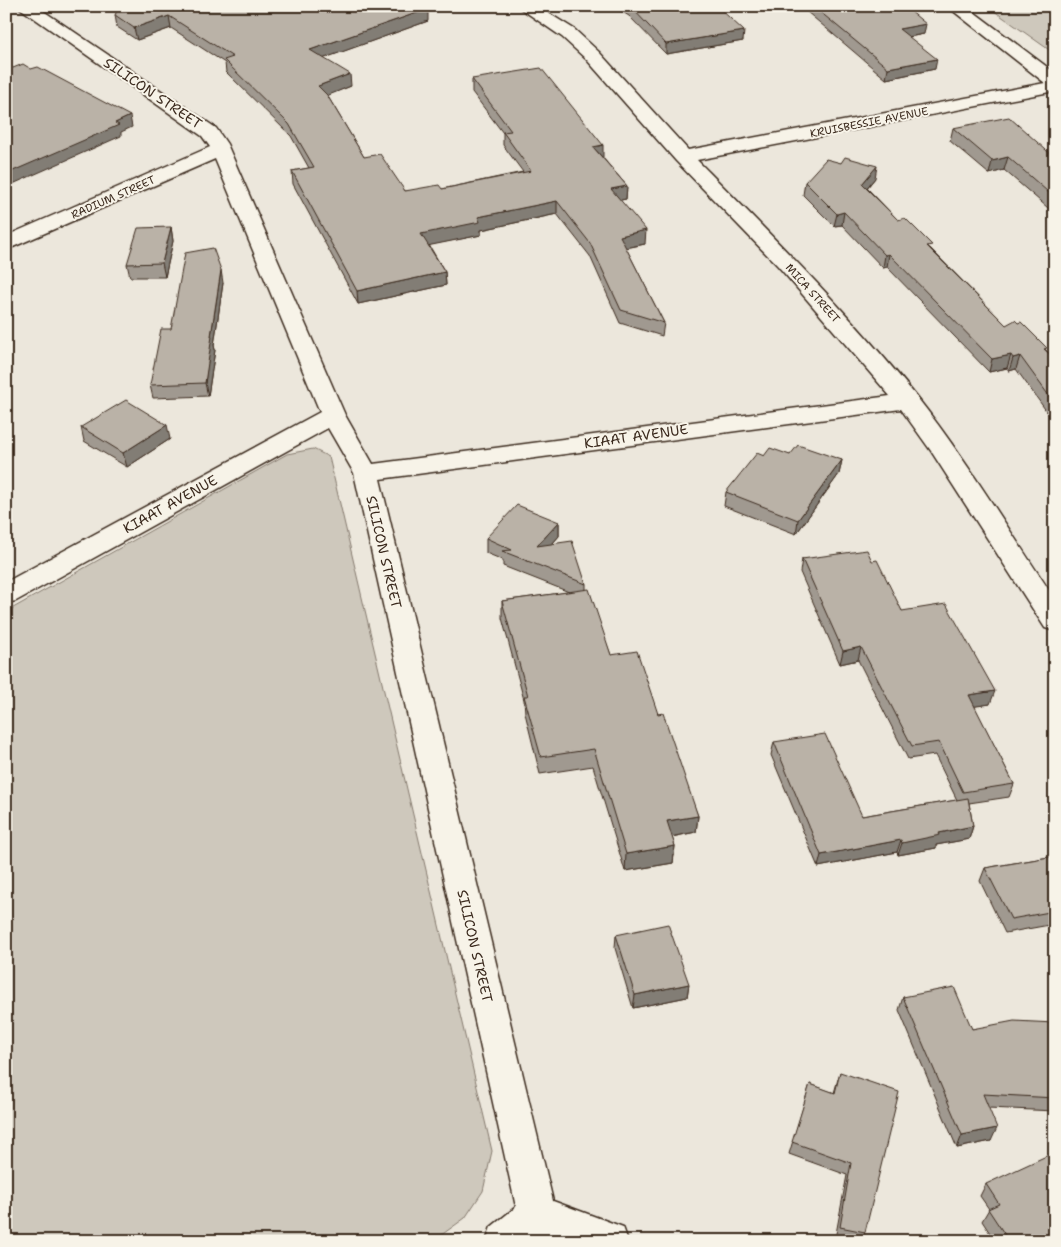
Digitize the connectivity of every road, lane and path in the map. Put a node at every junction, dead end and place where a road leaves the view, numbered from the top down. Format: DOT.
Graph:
graph roads {
  1 [pos="25,6"];
  2 [pos="525,6"];
  3 [pos="955,6"];
  4 [pos="1055,84"];
  5 [pos="220,150"];
  6 [pos="683,157"];
  7 [pos="6,244"];
  8 [pos="907,401"];
  9 [pos="333,415"];
  10 [pos="366,473"];
  11 [pos="6,594"];
  12 [pos="1055,621"];
  13 [pos="537,1214"];
  14 [pos="505,1241"];
  15 [pos="610,1241"];
  1 -- 5 [label="street, SILICON STREET"];
  2 -- 6 [label="street, MICA STREET"];
  3 -- 4 [label="street"];
  4 -- 6 [label="street, KRUISBESSIE AVENUE"];
  5 -- 7 [label="street, RADIUM STREET"];
  5 -- 9 [label="street, SILICON STREET"];
  6 -- 8 [label="street, MICA STREET"];
  8 -- 10 [label="street, KIAAT AVENUE"];
  8 -- 12 [label="street, MICA STREET"];
  9 -- 10 [label="street, SILICON STREET"];
  9 -- 11 [label="street, KIAAT AVENUE"];
  10 -- 13 [label="street, SILICON STREET"];
  13 -- 14 [label="street"];
  13 -- 15 [label="street"];
}
